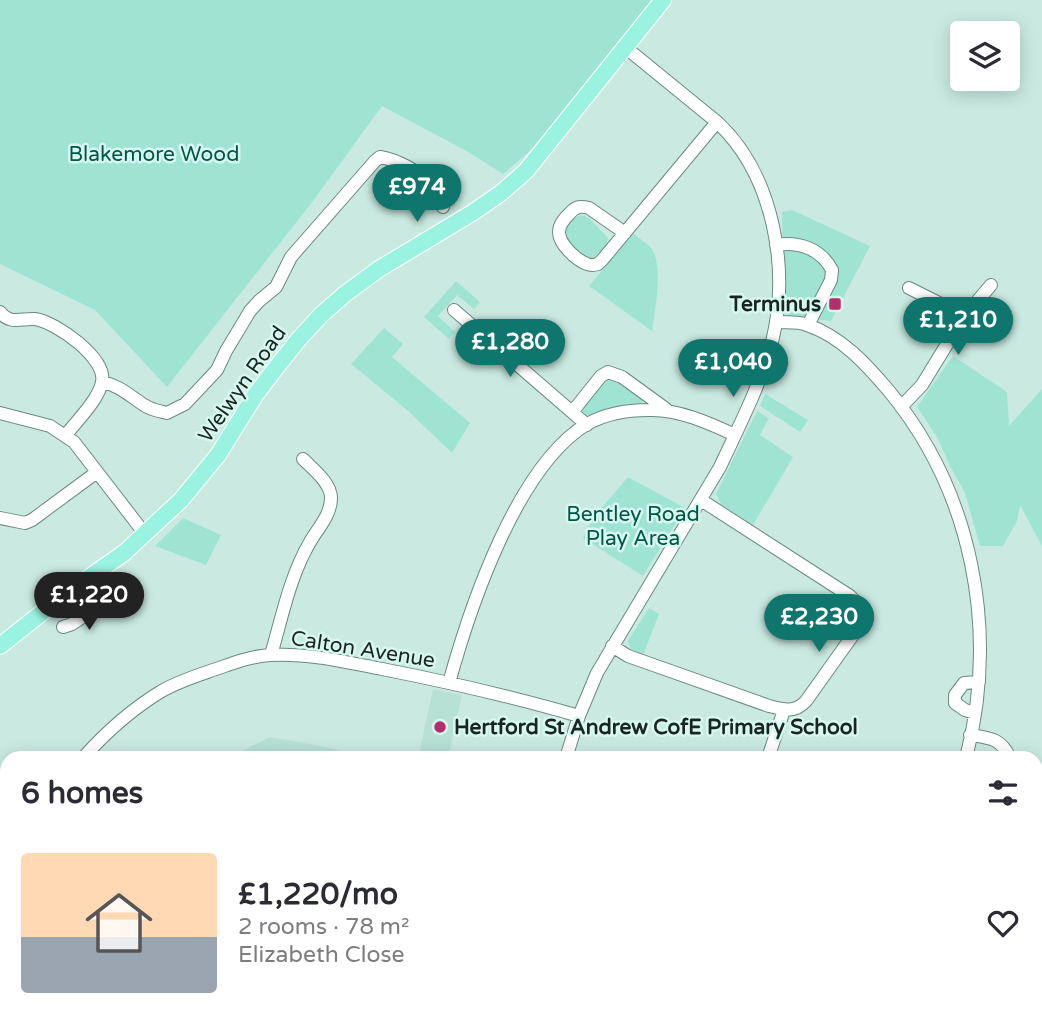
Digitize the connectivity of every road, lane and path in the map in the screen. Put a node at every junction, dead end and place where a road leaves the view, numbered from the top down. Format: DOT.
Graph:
graph roads {
  1 [pos="663,0"];
  2 [pos="625,47"];
  3 [pos="718,122"];
  4 [pos="443,207"];
  5 [pos="625,233"];
  6 [pos="776,245"];
  7 [pos="991,285"];
  8 [pos="909,288"];
  9 [pos="454,310"];
  10 [pos="0,312"];
  11 [pos="963,318"];
  12 [pos="776,322"];
  13 [pos="808,325"];
  14 [pos="103,382"];
  15 [pos="901,407"];
  16 [pos="573,411"];
  17 [pos="669,412"];
  18 [pos="0,413"];
  19 [pos="587,425"];
  20 [pos="735,435"];
  21 [pos="65,436"];
  22 [pos="303,458"];
  23 [pos="97,472"];
  24 [pos="701,500"];
  25 [pos="0,517"];
  26 [pos="145,534"];
  27 [pos="68,592"];
  28 [pos="100,605"];
  29 [pos="84,615"];
  30 [pos="63,627"];
  31 [pos="0,646"];
  32 [pos="612,646"];
  33 [pos="271,655"];
  34 [pos="450,682"];
  35 [pos="979,682"];
  36 [pos="784,710"];
  37 [pos="975,713"];
  38 [pos="579,716"];
  39 [pos="970,735"];
  40 [pos="90,751"];
  41 [pos="568,751"];
  42 [pos="770,751"];
  43 [pos="967,751"];
  44 [pos="1007,751"];
  1 -- 2 [label="main road, Welwyn Road"];
  2 -- 3 [label="street"];
  2 -- 26 [label="main road, Welwyn Road"];
  3 -- 5 [label="street"];
  3 -- 6 [label="street"];
  4 -- 14 [label="street"];
  5 -- 5 [label="street"];
  6 -- 12 [label="street"];
  6 -- 13 [label="street"];
  7 -- 11 [label="street"];
  8 -- 11 [label="street"];
  9 -- 16 [label="street"];
  10 -- 14 [label="street"];
  11 -- 15 [label="street"];
  12 -- 13 [label="street"];
  12 -- 20 [label="street"];
  13 -- 15 [label="street"];
  14 -- 21 [label="street"];
  15 -- 35 [label="street"];
  16 -- 17 [label="street"];
  16 -- 19 [label="street"];
  17 -- 19 [label="street"];
  17 -- 20 [label="street"];
  18 -- 21 [label="street"];
  19 -- 34 [label="street"];
  20 -- 24 [label="street"];
  21 -- 23 [label="street"];
  22 -- 33 [label="street"];
  23 -- 25 [label="street"];
  23 -- 26 [label="street"];
  24 -- 32 [label="street"];
  24 -- 36 [label="street"];
  26 -- 27 [label="main road, Welwyn Road"];
  27 -- 29 [label="street"];
  27 -- 31 [label="main road, Welwyn Road"];
  28 -- 29 [label="street"];
  29 -- 30 [label="street"];
  32 -- 36 [label="street"];
  32 -- 38 [label="street"];
  33 -- 34 [label="street, Calton Avenue"];
  33 -- 40 [label="street, Calton Avenue"];
  34 -- 38 [label="street, Calton Avenue"];
  35 -- 37 [label="street"];
  35 -- 37 [label="street"];
  36 -- 42 [label="street"];
  37 -- 39 [label="street"];
  38 -- 41 [label="street"];
  39 -- 43 [label="street"];
  39 -- 44 [label="street"];
}
